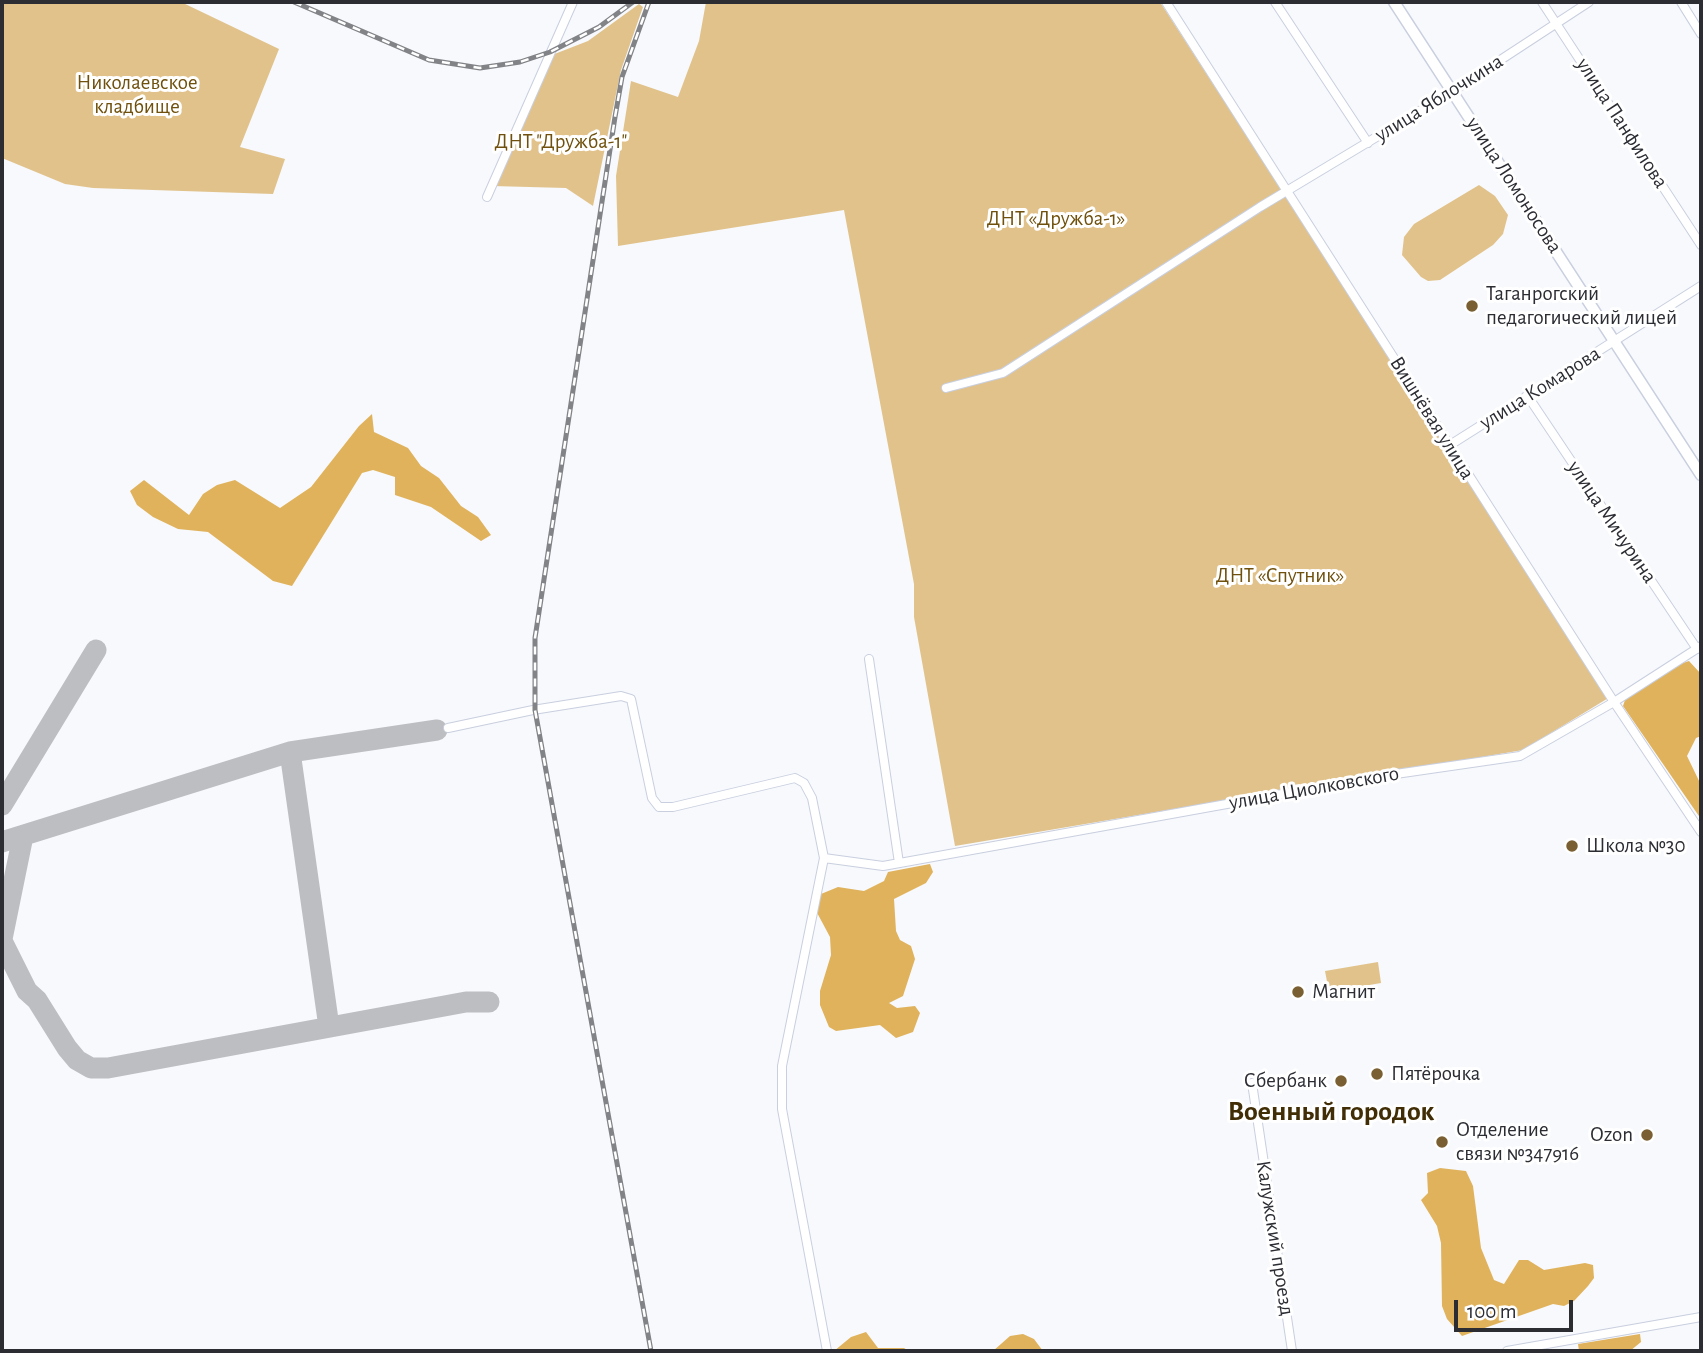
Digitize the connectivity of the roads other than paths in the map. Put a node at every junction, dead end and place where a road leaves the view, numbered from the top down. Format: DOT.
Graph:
graph roads {
  1 [pos="573,2"];
  2 [pos="1166,2"];
  3 [pos="1275,2"];
  4 [pos="1394,2"];
  5 [pos="1542,2"];
  6 [pos="1589,2"];
  7 [pos="1681,2"];
  8 [pos="1556,23"];
  9 [pos="1701,34"];
  10 [pos="1453,91"];
  11 [pos="1368,143"];
  12 [pos="1286,191"];
  13 [pos="487,197"];
  14 [pos="1701,245"];
  15 [pos="1701,286"];
  16 [pos="1615,341"];
  17 [pos="946,388"];
  18 [pos="1527,395"];
  19 [pos="1450,445"];
  20 [pos="1701,475"];
  21 [pos="1699,647"];
  22 [pos="869,659"];
  23 [pos="1614,702"];
  24 [pos="447,729"];
  25 [pos="1701,832"];
  26 [pos="824,858"];
  27 [pos="899,863"];
  28 [pos="1252,1083"];
  29 [pos="1701,1317"];
  30 [pos="827,1351"];
  31 [pos="1292,1351"];
  32 [pos="1507,1351"];
  1 -- 13 [label="street"];
  2 -- 12 [label="street, Вишнёвая улица"];
  3 -- 11 [label="street"];
  4 -- 10 [label="street, улица Ломоносова"];
  5 -- 8 [label="street, улица Панфилова"];
  6 -- 8 [label="street, улица Яблочкина"];
  7 -- 9 [label="street"];
  8 -- 10 [label="street, улица Яблочкина"];
  8 -- 14 [label="street, улица Панфилова"];
  10 -- 11 [label="street, улица Яблочкина"];
  10 -- 16 [label="street, улица Ломоносова"];
  11 -- 12 [label="street, улица Яблочкина"];
  12 -- 17 [label="street, улица Яблочкина"];
  12 -- 19 [label="street, Вишнёвая улица"];
  15 -- 16 [label="street, улица Комарова"];
  16 -- 18 [label="street, улица Комарова"];
  16 -- 20 [label="street, улица Ломоносова"];
  18 -- 19 [label="street, улица Комарова"];
  18 -- 21 [label="street, улица Мичурина"];
  19 -- 23 [label="street, Вишнёвая улица"];
  21 -- 23 [label="street, улица Циолковского"];
  22 -- 27 [label="street"];
  23 -- 25 [label="street, Вишнёвая улица"];
  23 -- 27 [label="street, улица Циолковского"];
  24 -- 26 [label="street"];
  26 -- 27 [label="street, улица Циолковского"];
  26 -- 30 [label="street"];
  28 -- 31 [label="street, Калужский проезд"];
  29 -- 32 [label="street"];
}
